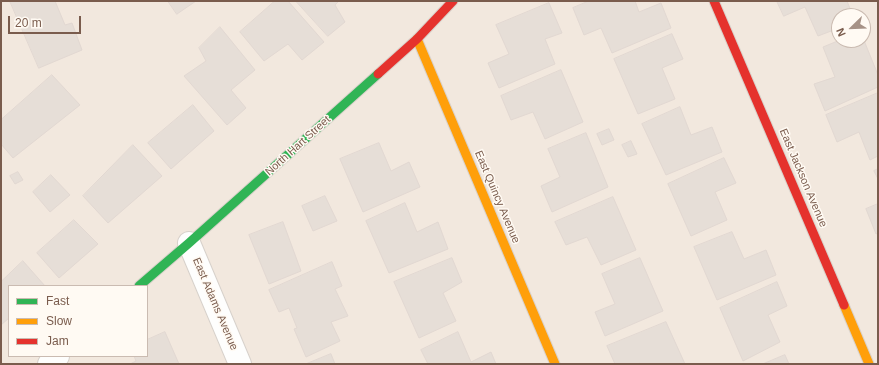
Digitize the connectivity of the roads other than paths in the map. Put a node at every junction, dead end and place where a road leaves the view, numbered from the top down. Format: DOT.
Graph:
graph roads {
  1 [pos="452,1"];
  2 [pos="714,1"];
  3 [pos="417,39"];
  4 [pos="189,243"];
  5 [pos="140,285"];
  6 [pos="57,357"];
  7 [pos="49,364"];
  8 [pos="240,364"];
  9 [pos="555,364"];
  10 [pos="869,364"];
  1 -- 3 [label="street, North Hart Street"];
  2 -- 10 [label="street, East Jackson Avenue"];
  3 -- 4 [label="street, North Hart Street"];
  3 -- 9 [label="street, East Quincy Avenue"];
  4 -- 5 [label="street, North Hart Street"];
  4 -- 8 [label="street, East Adams Avenue"];
  6 -- 7 [label="street"];
}
